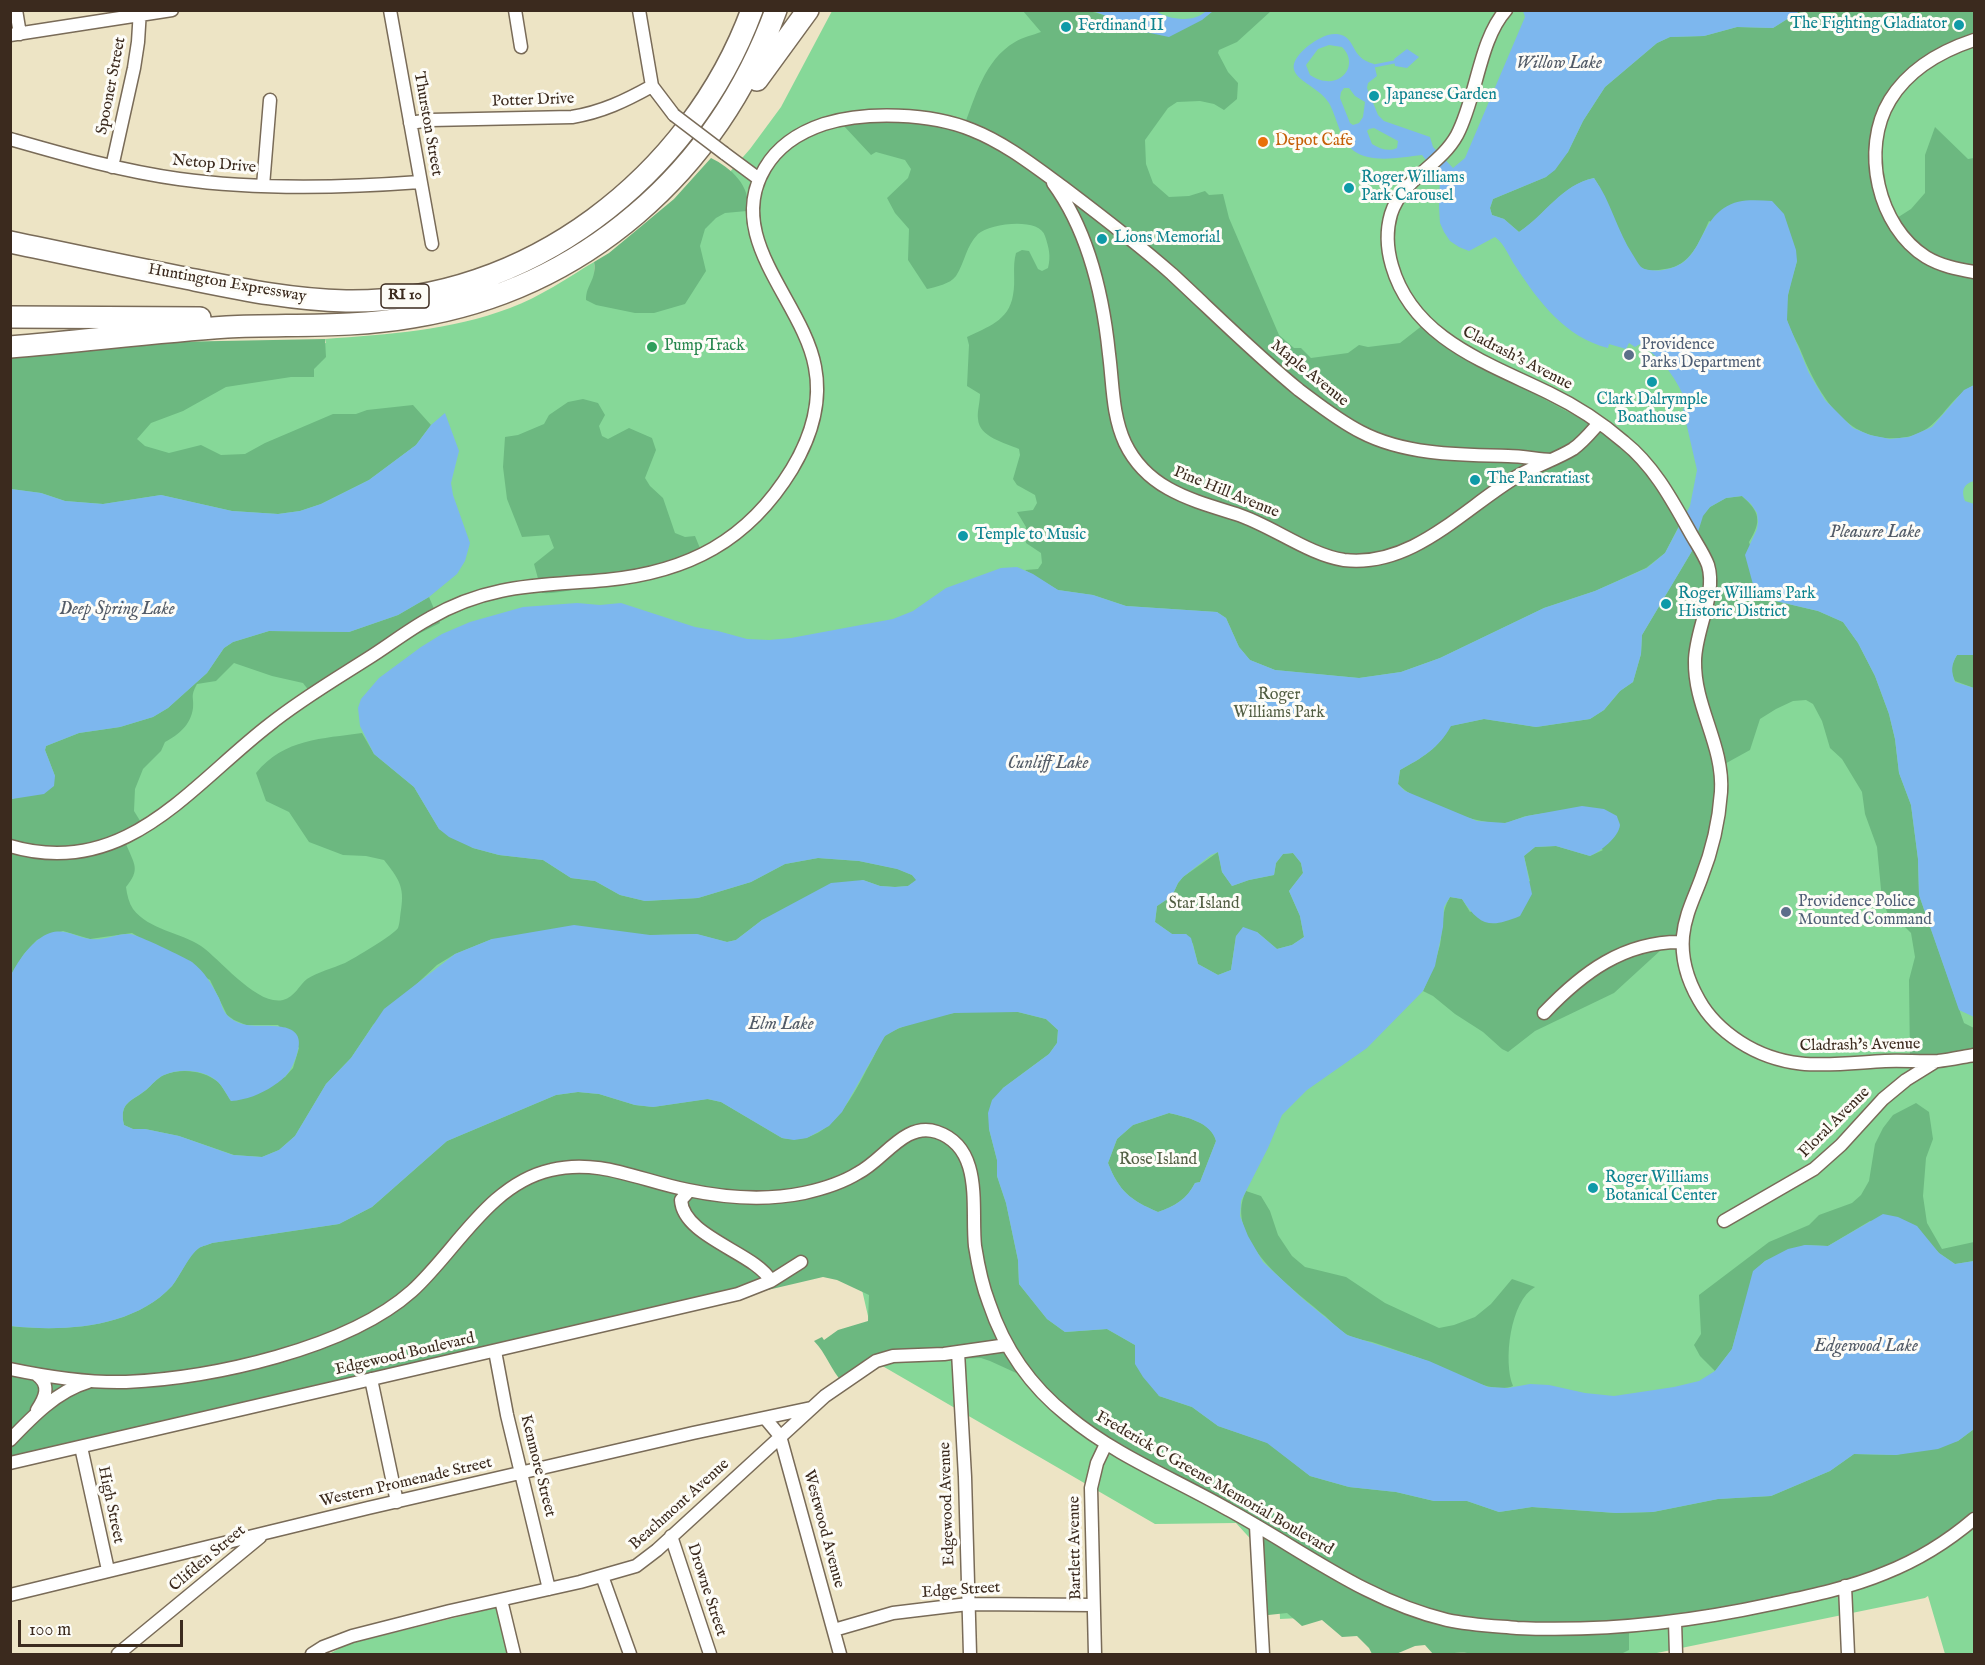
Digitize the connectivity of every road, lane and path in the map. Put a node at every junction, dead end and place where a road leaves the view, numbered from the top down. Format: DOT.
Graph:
graph roads {
  1 [pos="16,10"];
  2 [pos="172,10"];
  3 [pos="390,10"];
  4 [pos="515,10"];
  5 [pos="639,10"];
  6 [pos="752,10"];
  7 [pos="776,10"];
  8 [pos="808,10"];
  9 [pos="1506,10"];
  10 [pos="140,13"];
  11 [pos="15,35"];
  12 [pos="1974,40"];
  13 [pos="521,47"];
  14 [pos="652,86"];
  15 [pos="270,99"];
  16 [pos="410,123"];
  17 [pos="709,137"];
  18 [pos="10,139"];
  19 [pos="112,167"];
  20 [pos="1044,174"];
  21 [pos="759,180"];
  22 [pos="420,182"];
  23 [pos="263,186"];
  24 [pos="10,242"];
  25 [pos="432,243"];
  26 [pos="1974,272"];
  27 [pos="10,317"];
  28 [pos="350,324"];
  29 [pos="10,347"];
  30 [pos="1599,423"];
  31 [pos="1551,460"];
  32 [pos="10,846"];
  33 [pos="1682,942"];
  34 [pos="1544,1013"];
  35 [pos="1974,1055"];
  36 [pos="1936,1061"];
  37 [pos="689,1191"];
  38 [pos="1724,1221"];
  39 [pos="801,1262"];
  40 [pos="771,1281"];
  41 [pos="1007,1345"];
  42 [pos="495,1351"];
  43 [pos="958,1352"];
  44 [pos="10,1369"];
  45 [pos="37,1375"];
  46 [pos="371,1379"];
  47 [pos="93,1381"];
  48 [pos="811,1408"];
  49 [pos="32,1417"];
  50 [pos="765,1418"];
  51 [pos="780,1436"];
  52 [pos="10,1440"];
  53 [pos="1106,1444"];
  54 [pos="81,1447"];
  55 [pos="10,1463"];
  56 [pos="522,1473"];
  57 [pos="397,1502"];
  58 [pos="1974,1519"];
  59 [pos="1256,1526"];
  60 [pos="263,1534"];
  61 [pos="671,1536"];
  62 [pos="108,1570"];
  63 [pos="602,1576"];
  64 [pos="1845,1586"];
  65 [pos="549,1589"];
  66 [pos="10,1595"];
  67 [pos="501,1600"];
  68 [pos="968,1604"];
  69 [pos="1093,1605"];
  70 [pos="1675,1621"];
  71 [pos="834,1630"];
  72 [pos="118,1654"];
  73 [pos="312,1654"];
  74 [pos="514,1654"];
  75 [pos="630,1654"];
  76 [pos="710,1654"];
  77 [pos="840,1654"];
  78 [pos="970,1654"];
  79 [pos="1095,1654"];
  80 [pos="1263,1654"];
  81 [pos="1676,1654"];
  82 [pos="1848,1654"];
  1 -- 11 [label="street"];
  2 -- 10 [label="street"];
  3 -- 16 [label="street, Thurston Street"];
  4 -- 13 [label="street"];
  5 -- 14 [label="street"];
  6 -- 24 [label="highway, Huntington Expressway / RI 10"];
  7 -- 17 [label="highway, RI 10"];
  8 -- 17 [label="highway"];
  9 -- 30 [label="street, Cladrash's Avenue"];
  10 -- 11 [label="street"];
  10 -- 19 [label="street, Spooner Street"];
  12 -- 26 [label="street"];
  14 -- 16 [label="street, Potter Drive"];
  14 -- 21 [label="street, bridge"];
  15 -- 23 [label="street"];
  16 -- 22 [label="street, Thurston Street"];
  17 -- 28 [label="highway, RI 10"];
  18 -- 19 [label="street, Netop Drive"];
  19 -- 23 [label="street, Netop Drive"];
  20 -- 21 [label="street"];
  20 -- 31 [label="street, Maple Avenue"];
  20 -- 31 [label="street, Pine Hill Avenue"];
  21 -- 32 [label="street"];
  22 -- 23 [label="street, Netop Drive"];
  22 -- 25 [label="street, Thurston Street"];
  27 -- 28 [label="highway, RI 10"];
  28 -- 29 [label="highway"];
  30 -- 31 [label="street"];
  30 -- 33 [label="street, Cladrash's Avenue"];
  33 -- 34 [label="street"];
  33 -- 36 [label="street, Cladrash's Avenue"];
  35 -- 36 [label="street, Cladrash's Avenue"];
  36 -- 38 [label="street, Floral Avenue"];
  37 -- 40 [label="street"];
  37 -- 41 [label="street, Frederick C Greene Memorial Boulevard"];
  37 -- 47 [label="street, Frederick C Greene Memorial Boulevard"];
  39 -- 40 [label="street, Edgewood Boulevard"];
  40 -- 42 [label="street, Edgewood Boulevard"];
  41 -- 43 [label="street, Beachmont Avenue"];
  41 -- 53 [label="street, Frederick C Greene Memorial Boulevard"];
  42 -- 46 [label="street, Edgewood Boulevard"];
  42 -- 56 [label="street, Kenmore Street"];
  43 -- 48 [label="street, Beachmont Avenue"];
  43 -- 68 [label="street, Edgewood Avenue"];
  44 -- 45 [label="street, Frederick C Greene Memorial Boulevard"];
  45 -- 47 [label="street, Frederick C Greene Memorial Boulevard"];
  45 -- 49 [label="street"];
  46 -- 54 [label="street, Edgewood Boulevard"];
  46 -- 57 [label="street"];
  47 -- 49 [label="street"];
  48 -- 50 [label="street, Western Promenade Street"];
  48 -- 51 [label="street, Beachmont Avenue"];
  49 -- 52 [label="street"];
  50 -- 51 [label="street, Westwood Avenue"];
  50 -- 56 [label="street, Western Promenade Street"];
  51 -- 61 [label="street, Beachmont Avenue"];
  51 -- 71 [label="street, Westwood Avenue"];
  53 -- 59 [label="street, Frederick C Greene Memorial Boulevard"];
  53 -- 69 [label="street, Bartlett Avenue"];
  54 -- 55 [label="street, Edgewood Boulevard"];
  54 -- 62 [label="street, High Street"];
  56 -- 57 [label="street, Western Promenade Street"];
  56 -- 65 [label="street, Kenmore Street"];
  57 -- 60 [label="street, Western Promenade Street"];
  58 -- 64 [label="street, Frederick C Greene Memorial Boulevard"];
  59 -- 70 [label="street, Frederick C Greene Memorial Boulevard"];
  59 -- 80 [label="street"];
  60 -- 62 [label="street, Western Promenade Street"];
  60 -- 72 [label="street, Clifden Street"];
  61 -- 63 [label="street, Beachmont Avenue"];
  61 -- 76 [label="street, Drowne Street"];
  62 -- 66 [label="street, Western Promenade Street"];
  63 -- 65 [label="street, Beachmont Avenue"];
  63 -- 75 [label="street"];
  64 -- 70 [label="street, Frederick C Greene Memorial Boulevard"];
  64 -- 82 [label="street"];
  65 -- 67 [label="street, Beachmont Avenue"];
  67 -- 73 [label="street, Beachmont Avenue"];
  67 -- 74 [label="street"];
  68 -- 69 [label="street, Edge Street"];
  68 -- 71 [label="street, Edge Street"];
  68 -- 78 [label="street, Edgewood Avenue"];
  69 -- 79 [label="street, Bartlett Avenue"];
  70 -- 81 [label="street"];
  71 -- 77 [label="street, Westwood Avenue"];
}
